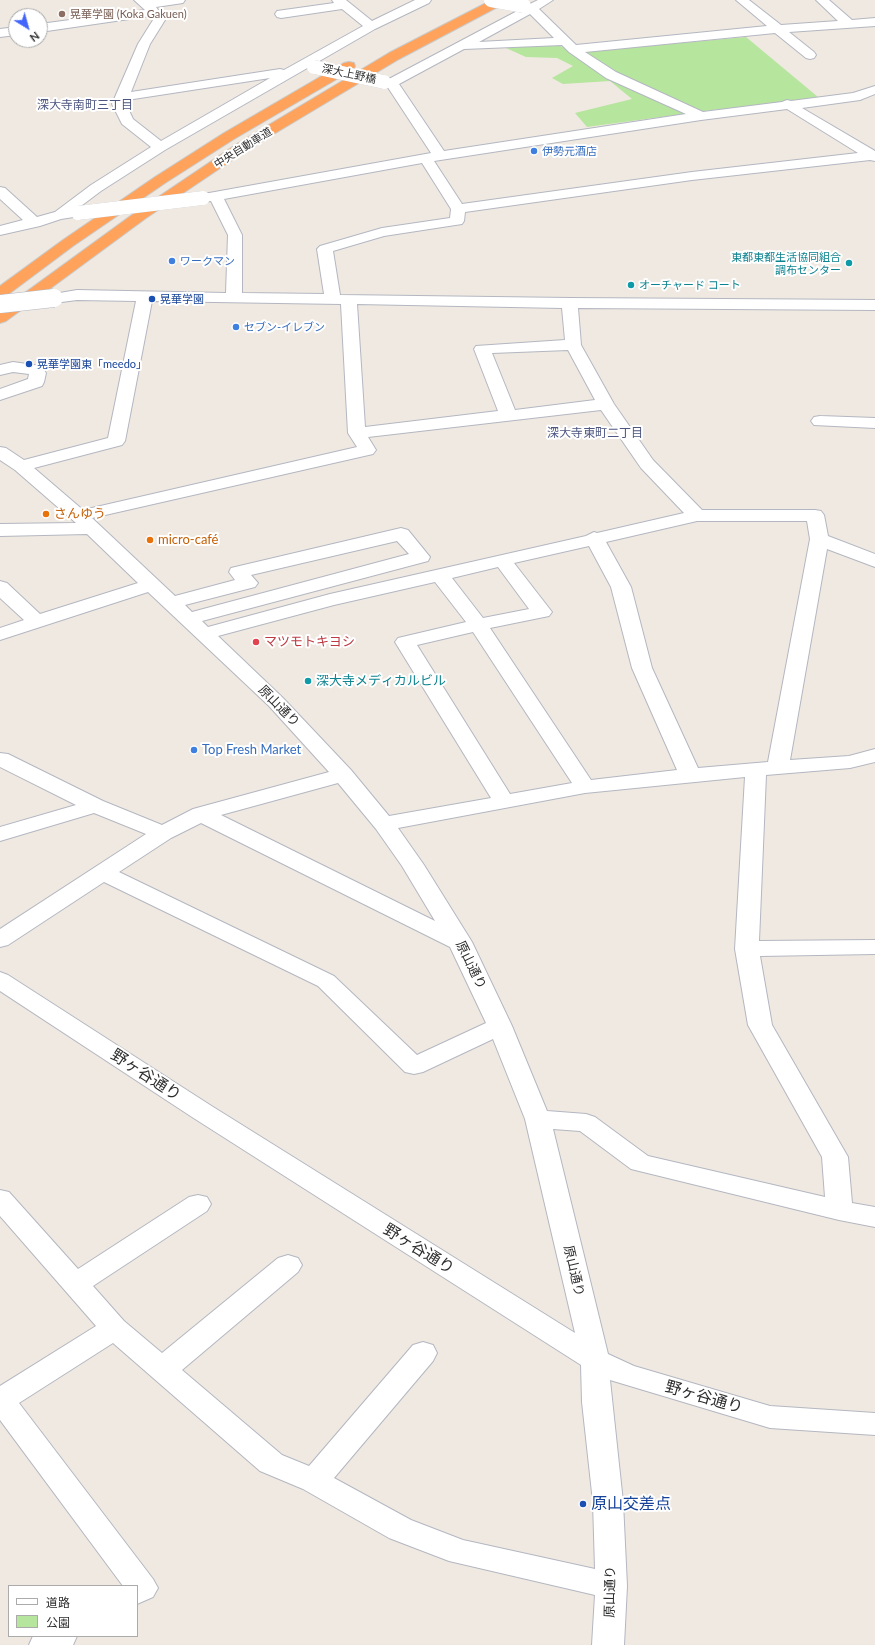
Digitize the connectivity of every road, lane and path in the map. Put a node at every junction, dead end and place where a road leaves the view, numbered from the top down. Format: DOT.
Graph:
graph roads {
  1 [pos="179,0"];
  2 [pos="425,0"];
  3 [pos="491,0"];
  4 [pos="501,0"];
  5 [pos="547,0"];
  6 [pos="742,0"];
  7 [pos="822,0"];
  8 [pos="341,2"];
  9 [pos="147,6"];
  10 [pos="527,7"];
  11 [pos="281,14"];
  12 [pos="875,22"];
  13 [pos="849,24"];
  14 [pos="48,26"];
  15 [pos="371,26"];
  16 [pos="779,29"];
  17 [pos="569,45"];
  18 [pos="461,46"];
  19 [pos="810,55"];
  20 [pos="357,61"];
  21 [pos="303,68"];
  22 [pos="388,83"];
  23 [pos="875,90"];
  24 [pos="122,97"];
  25 [pos="787,104"];
  26 [pos="701,116"];
  27 [pos="160,147"];
  28 [pos="874,155"];
  29 [pos="440,156"];
  30 [pos="425,158"];
  31 [pos="0,191"];
  32 [pos="210,197"];
  33 [pos="458,210"];
  34 [pos="60,215"];
  35 [pos="35,223"];
  36 [pos="0,231"];
  37 [pos="0,293"];
  38 [pos="145,296"];
  39 [pos="234,297"];
  40 [pos="340,299"];
  41 [pos="570,303"];
  42 [pos="0,304"];
  43 [pos="875,306"];
  44 [pos="0,318"];
  45 [pos="573,345"];
  46 [pos="0,370"];
  47 [pos="0,395"];
  48 [pos="606,404"];
  49 [pos="508,414"];
  50 [pos="820,421"];
  51 [pos="875,423"];
  52 [pos="357,433"];
  53 [pos="0,452"];
  54 [pos="21,466"];
  55 [pos="697,516"];
  56 [pos="86,522"];
  57 [pos="0,530"];
  58 [pos="594,538"];
  59 [pos="819,539"];
  60 [pos="502,560"];
  61 [pos="875,561"];
  62 [pos="440,575"];
  63 [pos="150,585"];
  64 [pos="0,587"];
  65 [pos="171,604"];
  66 [pos="37,622"];
  67 [pos="478,625"];
  68 [pos="196,626"];
  69 [pos="0,634"];
  70 [pos="875,755"];
  71 [pos="0,759"];
  72 [pos="767,769"];
  73 [pos="343,775"];
  74 [pos="690,775"];
  75 [pos="585,788"];
  76 [pos="504,802"];
  77 [pos="96,806"];
  78 [pos="201,814"];
  79 [pos="384,824"];
  80 [pos="163,833"];
  81 [pos="0,834"];
  82 [pos="103,874"];
  83 [pos="0,940"];
  84 [pos="460,942"];
  85 [pos="875,947"];
  86 [pos="747,949"];
  87 [pos="0,980"];
  88 [pos="500,1026"];
  89 [pos="538,1119"];
  90 [pos="0,1199"];
  91 [pos="198,1204"];
  92 [pos="839,1210"];
  93 [pos="875,1217"];
  94 [pos="288,1265"];
  95 [pos="75,1285"];
  96 [pos="114,1328"];
  97 [pos="423,1353"];
  98 [pos="595,1360"];
  99 [pos="163,1369"];
  100 [pos="875,1424"];
  101 [pos="314,1481"];
  102 [pos="611,1586"];
  103 [pos="138,1590"];
  104 [pos="59,1637"];
  105 [pos="46,1645"];
  106 [pos="608,1645"];
  1 -- 9 [label="street"];
  2 -- 15 [label="street"];
  3 -- 10 [label="street, bridge"];
  4 -- 44 [label="highway, 中央自動車道"];
  5 -- 10 [label="street"];
  6 -- 16 [label="street"];
  7 -- 13 [label="street"];
  8 -- 11 [label="street"];
  8 -- 15 [label="street"];
  9 -- 14 [label="street"];
  9 -- 24 [label="street"];
  10 -- 17 [label="street"];
  10 -- 18 [label="street"];
  12 -- 13 [label="street"];
  13 -- 16 [label="street"];
  15 -- 21 [label="street"];
  16 -- 17 [label="street"];
  16 -- 19 [label="street"];
  17 -- 18 [label="street"];
  17 -- 26 [label="street"];
  18 -- 22 [label="street"];
  20 -- 37 [label="highway, 中央自動車道"];
  21 -- 22 [label="street, 深大上野橋, bridge"];
  21 -- 24 [label="street"];
  21 -- 27 [label="street"];
  22 -- 29 [label="street"];
  23 -- 25 [label="street"];
  24 -- 27 [label="street"];
  25 -- 26 [label="street"];
  25 -- 28 [label="street"];
  26 -- 29 [label="street"];
  27 -- 34 [label="street"];
  28 -- 33 [label="street"];
  29 -- 30 [label="street"];
  30 -- 32 [label="street"];
  30 -- 33 [label="street"];
  31 -- 35 [label="street"];
  32 -- 34 [label="street, bridge"];
  32 -- 39 [label="street"];
  33 -- 40 [label="street"];
  34 -- 35 [label="street"];
  35 -- 36 [label="street"];
  38 -- 39 [label="street"];
  38 -- 42 [label="street, bridge"];
  38 -- 54 [label="street"];
  39 -- 40 [label="street"];
  40 -- 41 [label="street"];
  40 -- 52 [label="street"];
  41 -- 43 [label="street"];
  41 -- 45 [label="street"];
  45 -- 48 [label="street"];
  45 -- 49 [label="street"];
  46 -- 47 [label="street"];
  48 -- 49 [label="street"];
  48 -- 55 [label="street"];
  49 -- 52 [label="street"];
  50 -- 51 [label="street"];
  52 -- 56 [label="street"];
  53 -- 54 [label="street, 原山通り"];
  54 -- 56 [label="street, 原山通り"];
  55 -- 58 [label="street"];
  55 -- 59 [label="street"];
  56 -- 57 [label="street"];
  56 -- 63 [label="street, 原山通り"];
  58 -- 60 [label="street"];
  58 -- 74 [label="street"];
  59 -- 61 [label="street"];
  59 -- 72 [label="street"];
  60 -- 62 [label="street"];
  60 -- 67 [label="street"];
  62 -- 67 [label="street"];
  62 -- 68 [label="street"];
  63 -- 65 [label="street, 原山通り"];
  63 -- 66 [label="street"];
  64 -- 66 [label="street"];
  65 -- 68 [label="street, 原山通り"];
  65 -- 68 [label="street"];
  66 -- 69 [label="street"];
  67 -- 75 [label="street"];
  67 -- 76 [label="street"];
  68 -- 73 [label="street, 原山通り"];
  70 -- 72 [label="street"];
  71 -- 77 [label="street"];
  72 -- 74 [label="street"];
  72 -- 86 [label="street"];
  73 -- 78 [label="street"];
  73 -- 79 [label="street, 原山通り"];
  74 -- 75 [label="street"];
  75 -- 76 [label="street"];
  76 -- 79 [label="street"];
  77 -- 80 [label="street"];
  77 -- 81 [label="street"];
  78 -- 80 [label="street"];
  78 -- 84 [label="street"];
  79 -- 84 [label="street, 原山通り"];
  80 -- 82 [label="street"];
  82 -- 83 [label="street"];
  82 -- 88 [label="street"];
  84 -- 88 [label="street, 原山通り"];
  85 -- 86 [label="street"];
  86 -- 92 [label="street"];
  87 -- 98 [label="street, 野ヶ谷通り"];
  88 -- 89 [label="street, 原山通り"];
  89 -- 92 [label="street"];
  89 -- 98 [label="street, 原山通り"];
  90 -- 95 [label="street"];
  91 -- 95 [label="street"];
  92 -- 93 [label="street"];
  94 -- 99 [label="street"];
  95 -- 96 [label="street"];
  96 -- 99 [label="street"];
  96 -- 103 [label="street"];
  97 -- 101 [label="street"];
  98 -- 100 [label="street, 野ヶ谷通り"];
  98 -- 102 [label="street, 原山通り"];
  99 -- 101 [label="street"];
  101 -- 102 [label="street"];
  102 -- 106 [label="street, 原山通り"];
  104 -- 105 [label="street"];
}
